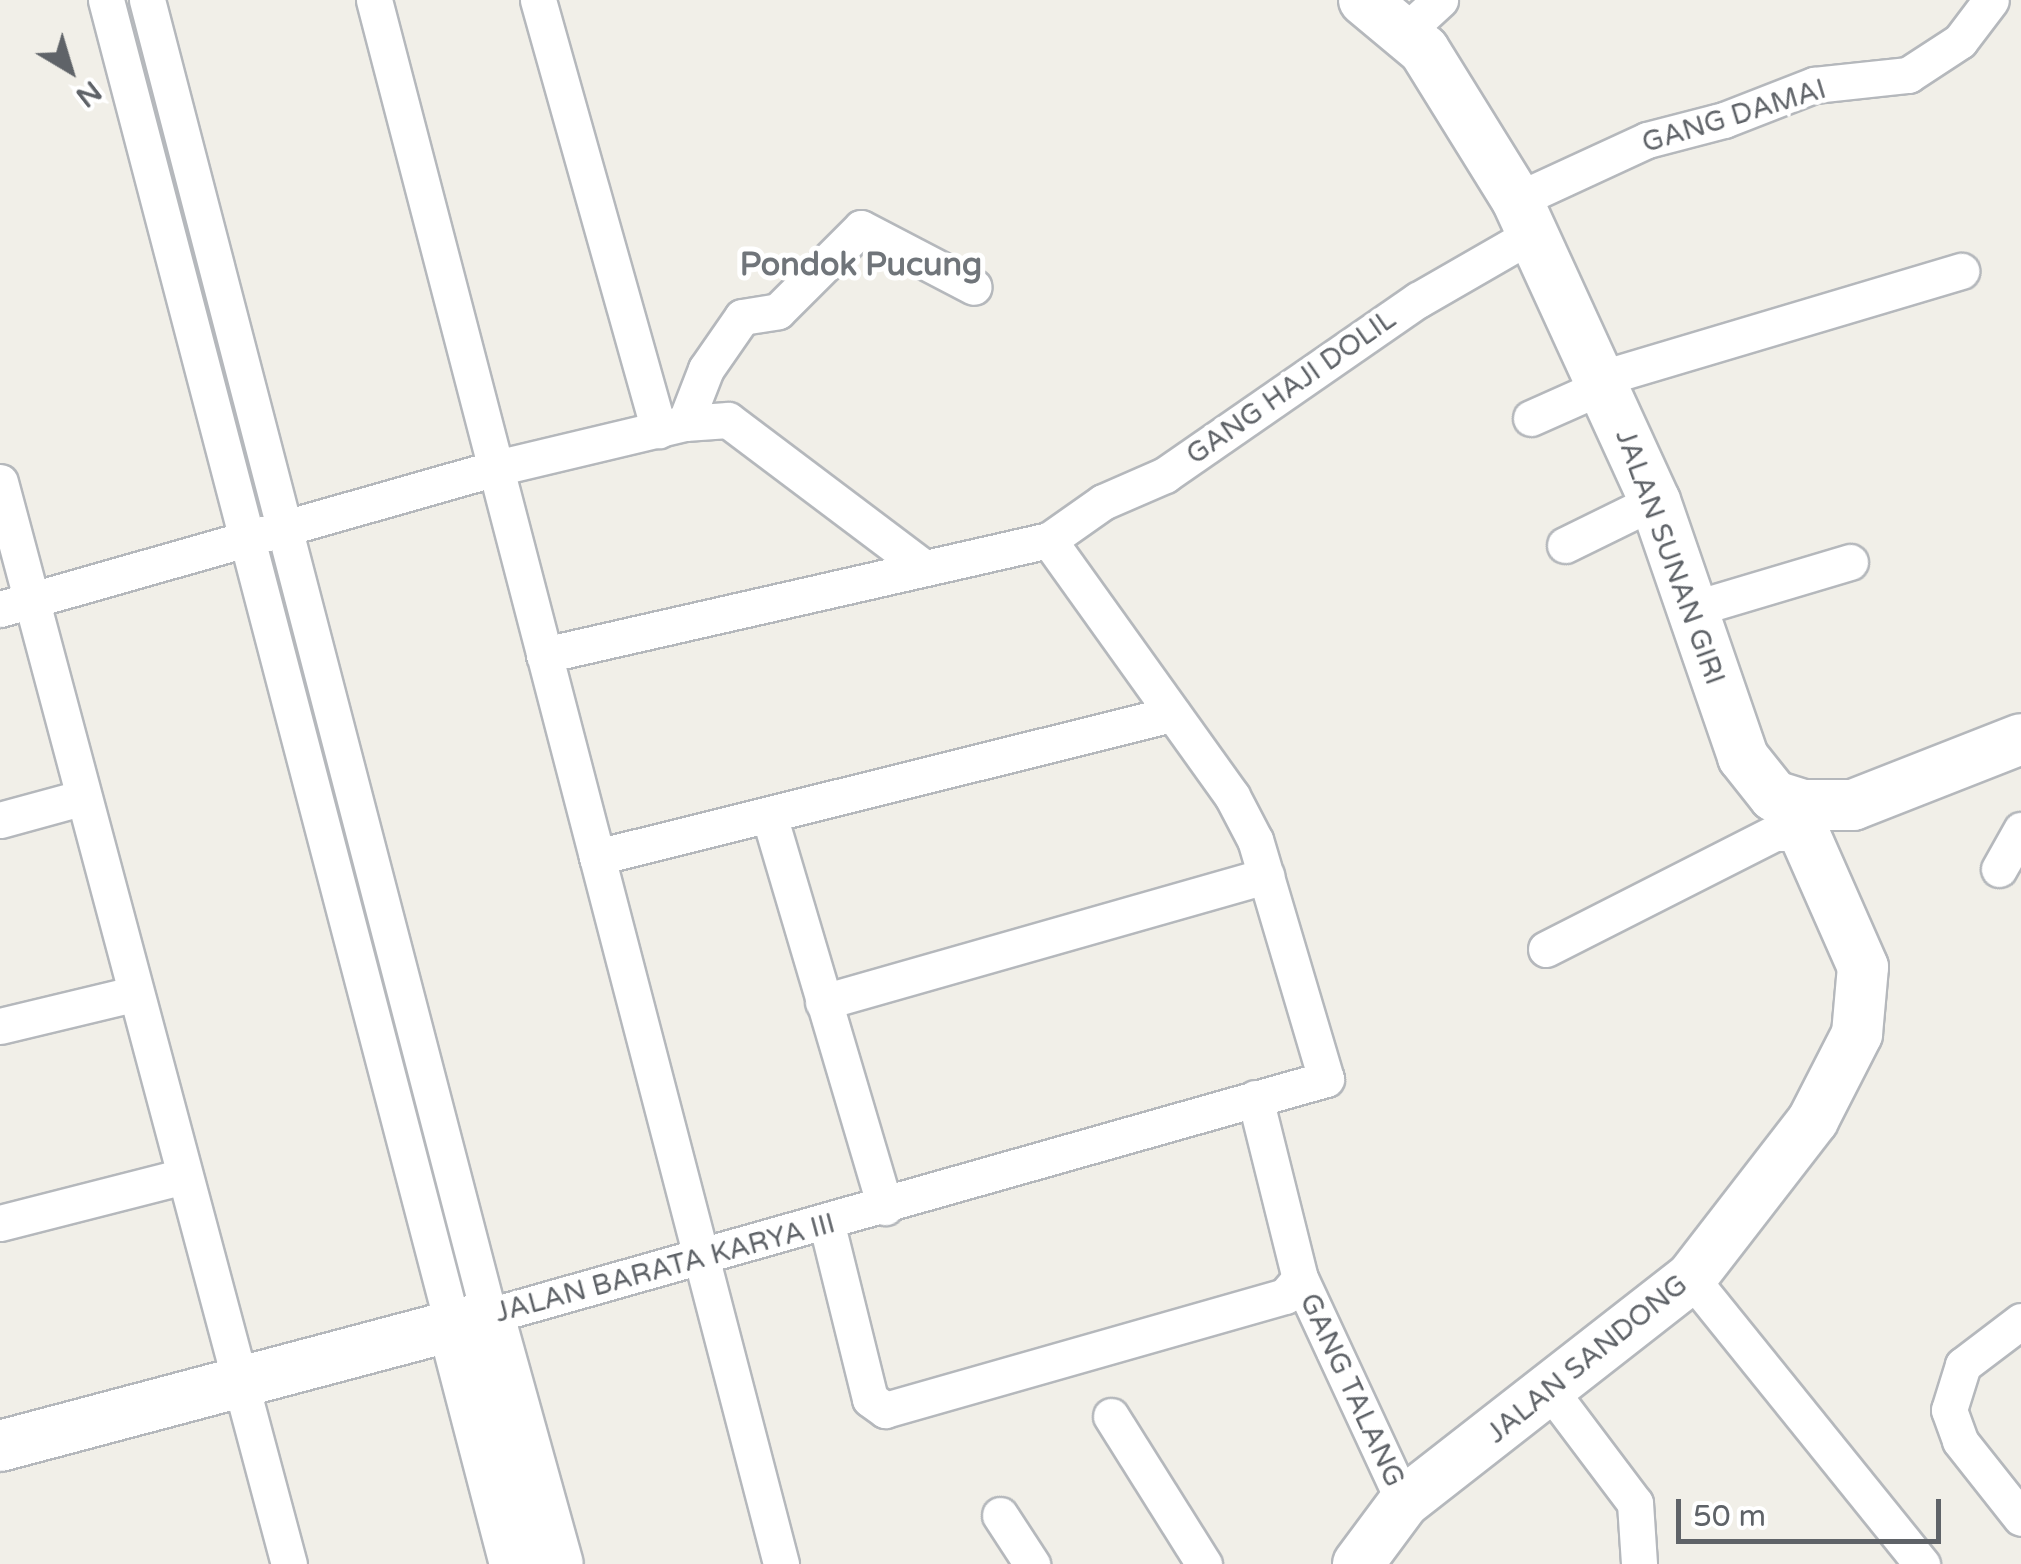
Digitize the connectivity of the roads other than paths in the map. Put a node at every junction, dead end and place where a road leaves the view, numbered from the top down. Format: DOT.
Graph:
graph roads {
  1 [pos="106,0"];
  2 [pos="148,0"];
  3 [pos="374,0"];
  4 [pos="538,0"];
  5 [pos="1364,0"];
  6 [pos="1440,0"];
  7 [pos="1991,0"];
  8 [pos="1404,33"];
  9 [pos="1525,217"];
  10 [pos="1961,272"];
  11 [pos="974,286"];
  12 [pos="1603,382"];
  13 [pos="1531,418"];
  14 [pos="672,426"];
  15 [pos="496,468"];
  16 [pos="0,482"];
  17 [pos="1655,501"];
  18 [pos="282,528"];
  19 [pos="242,538"];
  20 [pos="1049,540"];
  21 [pos="1565,545"];
  22 [pos="1850,562"];
  23 [pos="922,567"];
  24 [pos="14,605"];
  25 [pos="1689,610"];
  26 [pos="544,654"];
  27 [pos="1172,714"];
  28 [pos="2021,738"];
  29 [pos="80,798"];
  30 [pos="768,815"];
  31 [pos="1804,819"];
  32 [pos="0,820"];
  33 [pos="2021,830"];
  34 [pos="597,858"];
  35 [pos="1999,870"];
  36 [pos="1266,876"];
  37 [pos="1546,948"];
  38 [pos="133,994"];
  39 [pos="823,1002"];
  40 [pos="0,1026"];
  41 [pos="1255,1098"];
  42 [pos="184,1176"];
  43 [pos="884,1207"];
  44 [pos="0,1223"];
  45 [pos="827,1225"];
  46 [pos="702,1258"];
  47 [pos="1300,1278"];
  48 [pos="1690,1278"];
  49 [pos="2021,1320"];
  50 [pos="471,1321"];
  51 [pos="240,1383"];
  52 [pos="1549,1389"];
  53 [pos="1112,1416"];
  54 [pos="0,1446"];
  55 [pos="1404,1502"];
  56 [pos="1000,1514"];
  57 [pos="2021,1518"];
  58 [pos="290,1564"];
  59 [pos="515,1564"];
  60 [pos="558,1564"];
  61 [pos="781,1564"];
  62 [pos="1032,1564"];
  63 [pos="1204,1564"];
  64 [pos="1358,1564"];
  65 [pos="1639,1564"];
  66 [pos="1922,1564"];
  1 -- 19 [label="street"];
  2 -- 18 [label="street"];
  3 -- 15 [label="street"];
  4 -- 14 [label="street"];
  5 -- 8 [label="street, JALAN SUNAN GIRI"];
  6 -- 8 [label="street"];
  7 -- 9 [label="street, GANG DAMAI"];
  8 -- 9 [label="street, JALAN SUNAN GIRI"];
  9 -- 12 [label="street, JALAN SUNAN GIRI"];
  9 -- 20 [label="street, GANG HAJI DOLIL"];
  10 -- 12 [label="street"];
  11 -- 14 [label="street"];
  12 -- 13 [label="street"];
  12 -- 17 [label="street, JALAN SUNAN GIRI"];
  14 -- 15 [label="street"];
  14 -- 23 [label="street"];
  15 -- 18 [label="street"];
  15 -- 26 [label="street"];
  16 -- 24 [label="street"];
  17 -- 21 [label="street"];
  17 -- 25 [label="street, JALAN SUNAN GIRI"];
  18 -- 19 [label="street"];
  18 -- 50 [label="street"];
  19 -- 24 [label="street"];
  19 -- 50 [label="street"];
  20 -- 23 [label="street"];
  20 -- 27 [label="street"];
  22 -- 25 [label="street"];
  23 -- 26 [label="street"];
  24 -- 29 [label="street"];
  25 -- 31 [label="street, JALAN SUNAN GIRI"];
  26 -- 34 [label="street"];
  27 -- 30 [label="street"];
  27 -- 36 [label="street"];
  28 -- 31 [label="street, JALAN SUNAN GIRI"];
  29 -- 32 [label="street"];
  29 -- 38 [label="street"];
  30 -- 34 [label="street"];
  30 -- 39 [label="street"];
  31 -- 37 [label="street"];
  31 -- 48 [label="street, JALAN SANDONG"];
  33 -- 35 [label="street"];
  34 -- 46 [label="street"];
  36 -- 39 [label="street"];
  36 -- 41 [label="street, JALAN BARATA KARYA III"];
  38 -- 40 [label="street"];
  38 -- 42 [label="street"];
  39 -- 43 [label="street"];
  41 -- 43 [label="street, JALAN BARATA KARYA III"];
  41 -- 47 [label="street, GANG TALANG"];
  42 -- 44 [label="street"];
  42 -- 51 [label="street"];
  43 -- 45 [label="street, JALAN BARATA KARYA III"];
  45 -- 46 [label="street, JALAN BARATA KARYA III"];
  45 -- 47 [label="street"];
  46 -- 50 [label="street, JALAN BARATA KARYA III"];
  46 -- 61 [label="street"];
  47 -- 55 [label="street, GANG TALANG"];
  48 -- 52 [label="street, JALAN SANDONG"];
  48 -- 66 [label="street"];
  49 -- 57 [label="street"];
  50 -- 51 [label="street, JALAN BARATA KARYA III"];
  50 -- 59 [label="street"];
  50 -- 60 [label="street"];
  51 -- 54 [label="street, JALAN BARATA KARYA III"];
  51 -- 58 [label="street"];
  52 -- 55 [label="street, JALAN SANDONG"];
  52 -- 65 [label="street"];
  53 -- 63 [label="street"];
  55 -- 64 [label="street, JALAN SANDONG"];
  56 -- 62 [label="street"];
}
